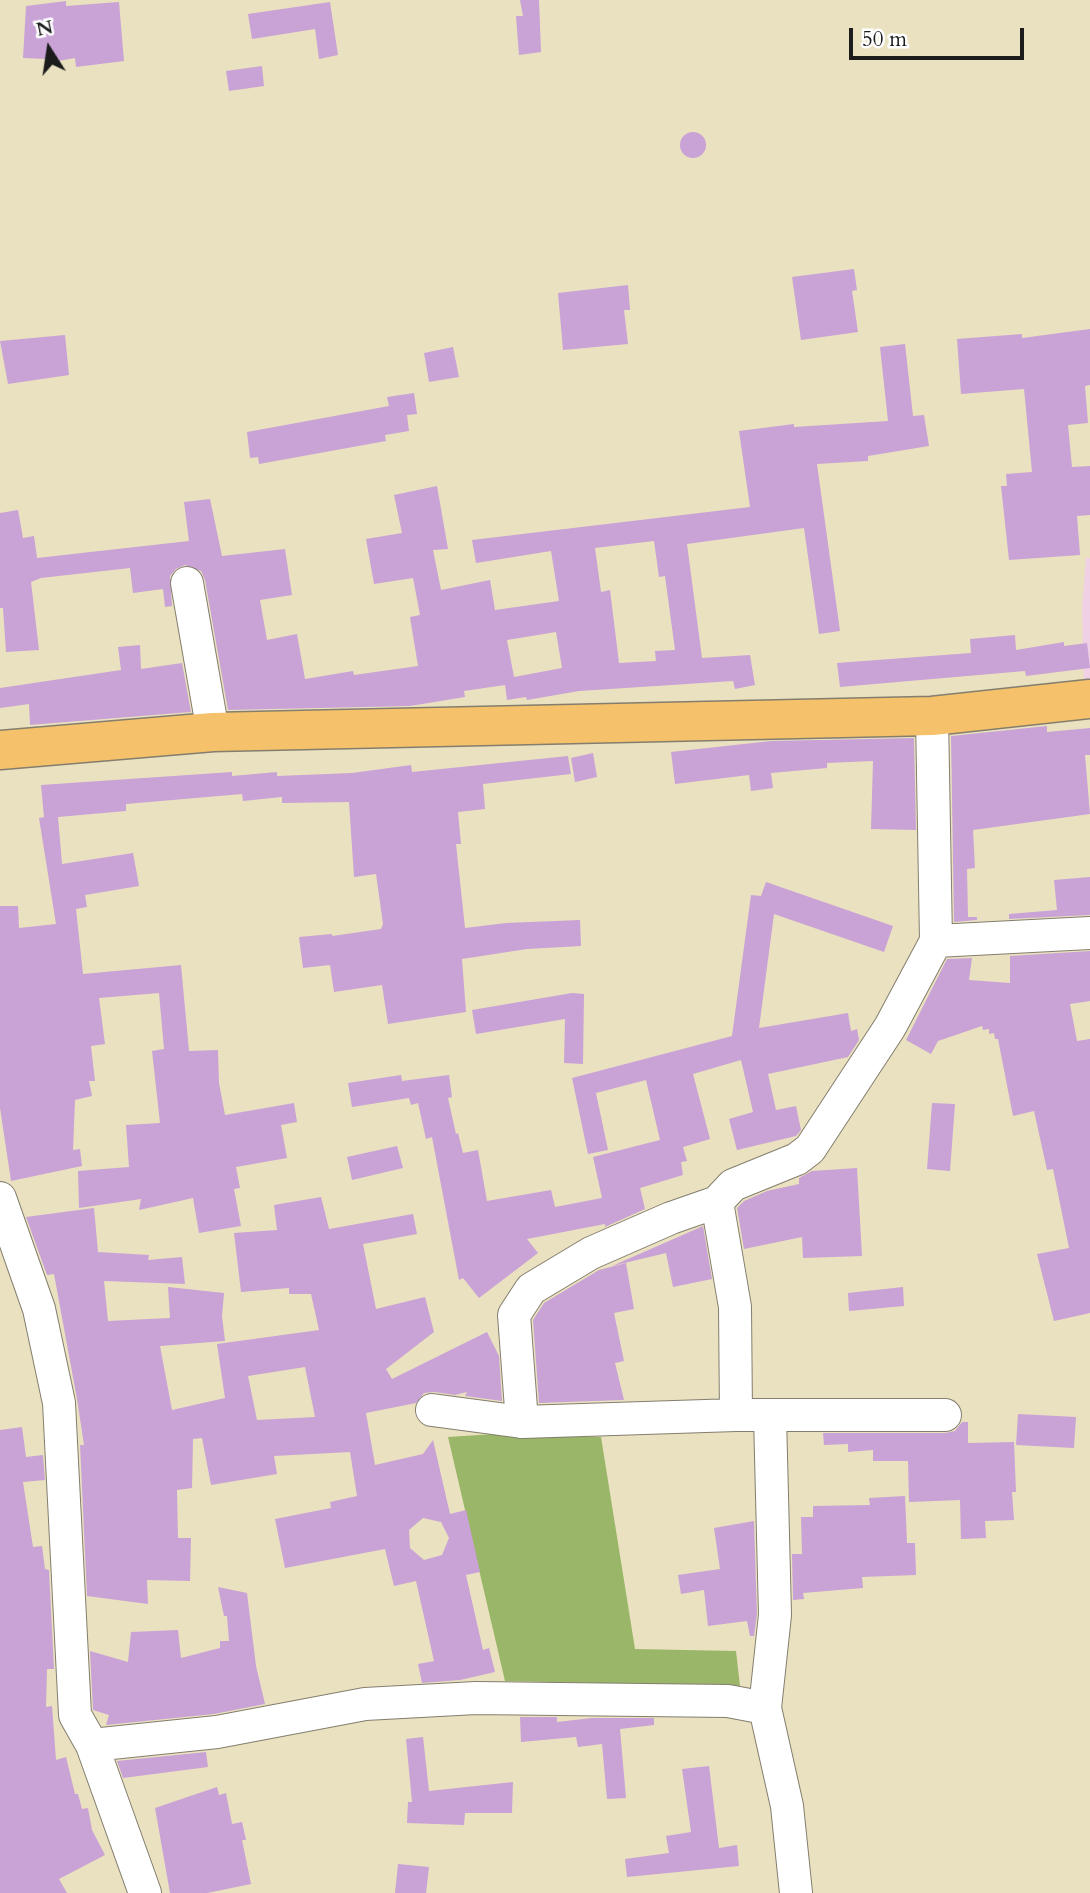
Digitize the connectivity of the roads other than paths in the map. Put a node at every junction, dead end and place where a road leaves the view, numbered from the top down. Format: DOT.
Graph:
graph roads {
  1 [pos="187,583"];
  2 [pos="1090,699"];
  3 [pos="932,716"];
  4 [pos="213,733"];
  5 [pos="0,750"];
  6 [pos="1090,933"];
  7 [pos="936,941"];
  8 [pos="0,1198"];
  9 [pos="717,1202"];
  10 [pos="432,1410"];
  11 [pos="736,1415"];
  12 [pos="945,1415"];
  13 [pos="770,1416"];
  14 [pos="522,1422"];
  15 [pos="765,1708"];
  16 [pos="92,1745"];
  17 [pos="145,1893"];
  18 [pos="796,1893"];
  1 -- 4 [label="street"];
  2 -- 3 [label="main road"];
  3 -- 4 [label="main road"];
  3 -- 7 [label="street"];
  4 -- 5 [label="main road"];
  6 -- 7 [label="street"];
  7 -- 9 [label="street"];
  8 -- 16 [label="street"];
  9 -- 11 [label="street"];
  9 -- 14 [label="street"];
  10 -- 14 [label="street"];
  11 -- 13 [label="street"];
  11 -- 14 [label="street"];
  12 -- 13 [label="street"];
  13 -- 15 [label="street"];
  15 -- 16 [label="street"];
  15 -- 18 [label="street"];
  16 -- 17 [label="street"];
}
